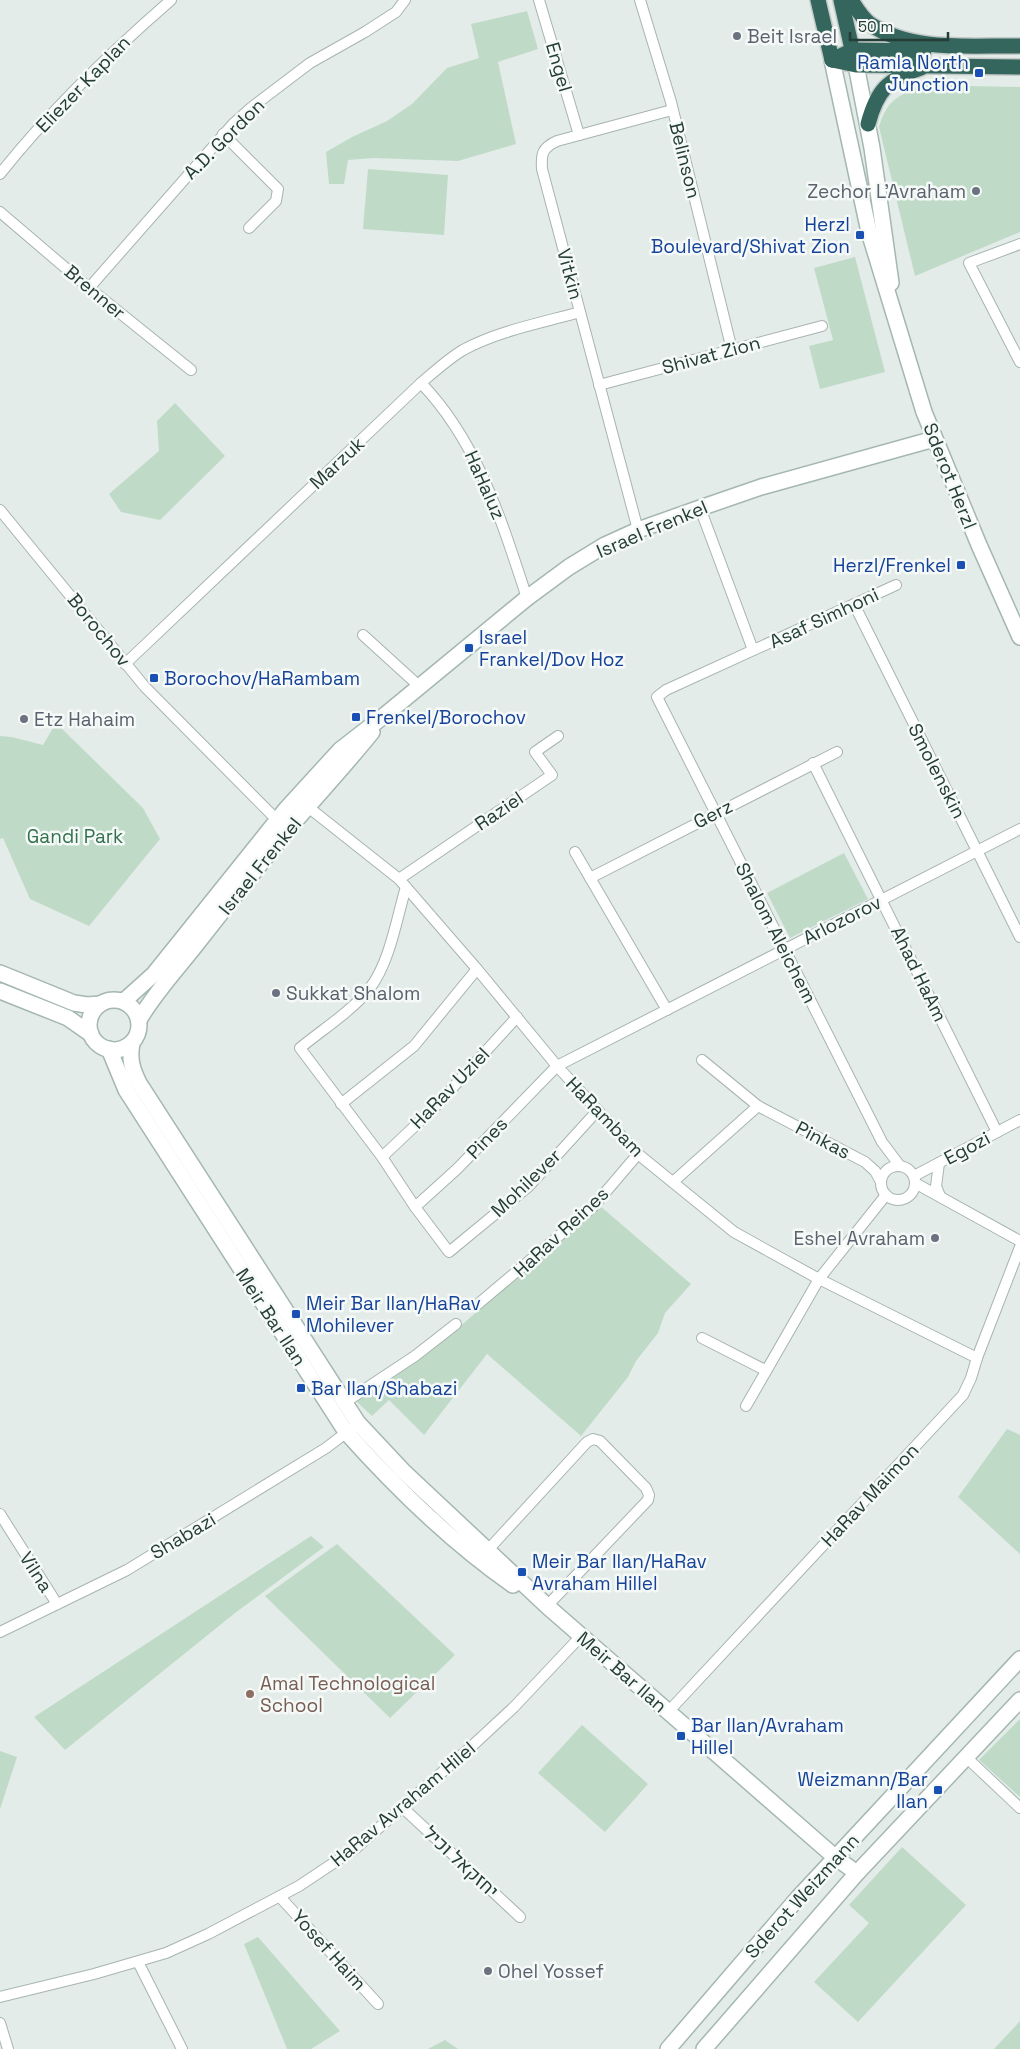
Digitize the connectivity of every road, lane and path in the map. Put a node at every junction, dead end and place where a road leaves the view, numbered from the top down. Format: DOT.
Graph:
graph roads {
  1 [pos="171,0"];
  2 [pos="405,0"];
  3 [pos="539,0"];
  4 [pos="640,0"];
  5 [pos="818,0"];
  6 [pos="841,0"];
  7 [pos="851,0"];
  8 [pos="963,46"];
  9 [pos="1020,46"];
  10 [pos="854,57"];
  11 [pos="832,60"];
  12 [pos="930,65"];
  13 [pos="1020,67"];
  14 [pos="672,110"];
  15 [pos="868,124"];
  16 [pos="223,134"];
  17 [pos="579,135"];
  18 [pos="0,174"];
  19 [pos="0,212"];
  20 [pos="249,228"];
  21 [pos="1020,244"];
  22 [pos="89,288"];
  23 [pos="893,310"];
  24 [pos="580,312"];
  25 [pos="822,326"];
  26 [pos="732,350"];
  27 [pos="1020,362"];
  28 [pos="191,370"];
  29 [pos="421,383"];
  30 [pos="600,385"];
  31 [pos="934,439"];
  32 [pos="700,508"];
  33 [pos="0,510"];
  34 [pos="638,530"];
  35 [pos="896,585"];
  36 [pos="527,598"];
  37 [pos="854,604"];
  38 [pos="363,635"];
  39 [pos="1020,637"];
  40 [pos="753,650"];
  41 [pos="125,664"];
  42 [pos="419,686"];
  43 [pos="657,697"];
  44 [pos="385,715"];
  45 [pos="558,736"];
  46 [pos="837,752"];
  47 [pos="813,763"];
  48 [pos="297,797"];
  49 [pos="308,807"];
  50 [pos="715,813"];
  51 [pos="276,820"];
  52 [pos="1020,829"];
  53 [pos="288,830"];
  54 [pos="977,850"];
  55 [pos="575,852"];
  56 [pos="590,878"];
  57 [pos="402,883"];
  58 [pos="882,899"];
  59 [pos="1020,938"];
  60 [pos="785,949"];
  61 [pos="477,969"];
  62 [pos="0,973"];
  63 [pos="0,991"];
  64 [pos="124,1002"];
  65 [pos="100,1004"];
  66 [pos="667,1010"];
  67 [pos="517,1017"];
  68 [pos="140,1020"];
  69 [pos="91,1034"];
  70 [pos="132,1044"];
  71 [pos="109,1049"];
  72 [pos="702,1060"];
  73 [pos="557,1066"];
  74 [pos="341,1104"];
  75 [pos="758,1106"];
  76 [pos="598,1110"];
  77 [pos="1020,1120"];
  78 [pos="997,1132"];
  79 [pos="638,1154"];
  80 [pos="382,1157"];
  81 [pos="939,1163"];
  82 [pos="900,1166"];
  83 [pos="915,1180"];
  84 [pos="674,1182"];
  85 [pos="881,1182"];
  86 [pos="886,1195"];
  87 [pos="940,1196"];
  88 [pos="415,1207"];
  89 [pos="1020,1241"];
  90 [pos="1020,1247"];
  91 [pos="819,1279"];
  92 [pos="478,1304"];
  93 [pos="456,1324"];
  94 [pos="702,1338"];
  95 [pos="977,1358"];
  96 [pos="765,1370"];
  97 [pos="344,1403"];
  98 [pos="746,1406"];
  99 [pos="352,1428"];
  100 [pos="0,1514"];
  101 [pos="488,1552"];
  102 [pos="57,1604"];
  103 [pos="547,1606"];
  104 [pos="0,1632"];
  105 [pos="580,1636"];
  106 [pos="1020,1659"];
  107 [pos="1020,1700"];
  108 [pos="668,1712"];
  109 [pos="967,1758"];
  110 [pos="402,1807"];
  111 [pos="1020,1808"];
  112 [pos="836,1858"];
  113 [pos="857,1874"];
  114 [pos="280,1896"];
  115 [pos="520,1917"];
  116 [pos="138,1962"];
  117 [pos="0,1997"];
  118 [pos="378,2004"];
  119 [pos="0,2023"];
  120 [pos="8,2049"];
  121 [pos="182,2049"];
  122 [pos="668,2049"];
  123 [pos="704,2049"];
  1 -- 18 [label="street, Eliezer Kaplan"];
  2 -- 16 [label="street, A.D. Gordon"];
  3 -- 17 [label="street, Engel"];
  4 -- 14 [label="street, Belinson"];
  5 -- 11 [label="highway"];
  6 -- 10 [label="highway"];
  7 -- 8 [label="highway"];
  8 -- 9 [label="highway"];
  8 -- 10 [label="highway"];
  10 -- 11 [label="highway"];
  10 -- 12 [label="highway"];
  10 -- 15 [label="street, Sderot Herzl"];
  11 -- 23 [label="street, Sderot Herzl"];
  12 -- 13 [label="highway"];
  12 -- 15 [label="highway"];
  14 -- 17 [label="street, Vitkin"];
  14 -- 26 [label="street, Belinson"];
  15 -- 23 [label="street, Sderot Herzl"];
  16 -- 20 [label="street"];
  16 -- 22 [label="street, A.D. Gordon"];
  17 -- 24 [label="street, Vitkin"];
  19 -- 22 [label="street, Brenner"];
  21 -- 27 [label="street"];
  22 -- 28 [label="street, Brenner"];
  23 -- 31 [label="street, Sderot Herzl"];
  24 -- 29 [label="street, Marzuk"];
  24 -- 30 [label="street, Vitkin"];
  25 -- 26 [label="street, Shivat Zion"];
  26 -- 30 [label="street, Shivat Zion"];
  29 -- 36 [label="street, HaHaluz"];
  29 -- 41 [label="street, Marzuk"];
  30 -- 34 [label="street, Vitkin"];
  31 -- 32 [label="street, Israel Frenkel"];
  31 -- 39 [label="street, Sderot Herzl"];
  32 -- 34 [label="street, Israel Frenkel"];
  32 -- 40 [label="street, Asaf Simhoni"];
  33 -- 41 [label="street, Borochov"];
  34 -- 36 [label="street, Israel Frenkel"];
  35 -- 37 [label="street, Asaf Simhoni"];
  36 -- 42 [label="street, Israel Frenkel"];
  37 -- 40 [label="street, Asaf Simhoni"];
  37 -- 54 [label="street, Smolenskin"];
  38 -- 42 [label="street"];
  40 -- 43 [label="street, Asaf Simhoni"];
  41 -- 51 [label="street, Borochov"];
  42 -- 44 [label="street, Israel Frenkel"];
  43 -- 50 [label="street, Shalom Aleichem"];
  44 -- 48 [label="street, Israel Frenkel"];
  44 -- 49 [label="street, Israel Frenkel"];
  45 -- 57 [label="street, Raziel"];
  46 -- 47 [label="street, Gerz"];
  47 -- 50 [label="street, Gerz"];
  47 -- 58 [label="street, Ahad HaAm"];
  48 -- 49 [label="street, HaRambam"];
  48 -- 51 [label="street, Israel Frenkel"];
  49 -- 53 [label="street, Israel Frenkel"];
  49 -- 57 [label="street, HaRambam"];
  50 -- 56 [label="street, Gerz"];
  50 -- 60 [label="street, Shalom Aleichem"];
  51 -- 53 [label="street, Borochov"];
  51 -- 64 [label="street, Israel Frenkel"];
  52 -- 54 [label="street, Arlozorov"];
  53 -- 68 [label="street, Israel Frenkel"];
  54 -- 58 [label="street, Arlozorov"];
  54 -- 59 [label="street, Smolenskin"];
  55 -- 56 [label="street"];
  56 -- 66 [label="street"];
  57 -- 61 [label="street, HaRambam"];
  57 -- 74 [label="street"];
  58 -- 60 [label="street, Arlozorov"];
  58 -- 78 [label="street, Ahad HaAm"];
  60 -- 66 [label="street, Arlozorov"];
  60 -- 82 [label="street, Shalom Aleichem"];
  61 -- 67 [label="street, HaRambam"];
  61 -- 74 [label="street"];
  62 -- 65 [label="street"];
  63 -- 69 [label="street"];
  64 -- 65 [label="street"];
  64 -- 68 [label="street"];
  65 -- 69 [label="street"];
  66 -- 73 [label="street, Arlozorov"];
  67 -- 73 [label="street, HaRambam"];
  67 -- 80 [label="street, HaRav Uziel"];
  68 -- 70 [label="street"];
  69 -- 71 [label="street"];
  70 -- 71 [label="street"];
  70 -- 97 [label="street, Meir Bar Ilan"];
  71 -- 99 [label="street, Meir Bar Ilan"];
  72 -- 75 [label="street, Pinkas"];
  73 -- 76 [label="street, HaRambam"];
  73 -- 88 [label="street, Pines"];
  74 -- 80 [label="street"];
  75 -- 84 [label="street"];
  75 -- 85 [label="street, Pinkas"];
  76 -- 79 [label="street, HaRambam"];
  76 -- 88 [label="street, Mohilever"];
  77 -- 78 [label="street, Egozi"];
  78 -- 81 [label="street, Egozi"];
  79 -- 84 [label="street, HaRambam"];
  79 -- 92 [label="street, HaRav Reines"];
  80 -- 88 [label="street"];
  81 -- 83 [label="street, Egozi"];
  81 -- 87 [label="street"];
  82 -- 83 [label="street"];
  82 -- 85 [label="street"];
  83 -- 86 [label="street"];
  83 -- 87 [label="street"];
  84 -- 91 [label="street, HaRambam"];
  85 -- 86 [label="street"];
  86 -- 91 [label="street"];
  87 -- 89 [label="street"];
  90 -- 95 [label="street, HaRav Maimon"];
  91 -- 95 [label="street, HaRambam"];
  91 -- 96 [label="street"];
  93 -- 97 [label="street"];
  94 -- 96 [label="street"];
  95 -- 108 [label="street, HaRav Maimon"];
  96 -- 98 [label="street"];
  97 -- 99 [label="street, Meir Bar Ilan"];
  99 -- 101 [label="street, Meir Bar Ilan"];
  99 -- 102 [label="street, Shabazi"];
  99 -- 103 [label="street, Meir Bar Ilan"];
  100 -- 102 [label="street, Vilna"];
  101 -- 103 [label="street, Meir Bar Ilan"];
  101 -- 103 [label="street"];
  102 -- 104 [label="street, Shabazi"];
  103 -- 105 [label="street, Meir Bar Ilan"];
  105 -- 108 [label="street, Meir Bar Ilan"];
  105 -- 110 [label="street, HaRav Avraham Hilel"];
  106 -- 112 [label="street, Sderot Weizmann"];
  107 -- 109 [label="street, Sderot Weizmann"];
  108 -- 112 [label="street, Meir Bar Ilan"];
  109 -- 111 [label="street"];
  109 -- 113 [label="street, Sderot Weizmann"];
  110 -- 114 [label="street, HaRav Avraham Hilel"];
  110 -- 115 [label="street, יחזקאל וכיל"];
  112 -- 113 [label="street, Meir Bar Ilan"];
  112 -- 122 [label="street, Sderot Weizmann"];
  113 -- 123 [label="street, Sderot Weizmann"];
  114 -- 116 [label="street, HaRav Avraham Hilel"];
  114 -- 118 [label="street, Yosef Haim"];
  116 -- 117 [label="street, HaRav Avraham Hilel"];
  116 -- 121 [label="street"];
  119 -- 120 [label="street"];
}
